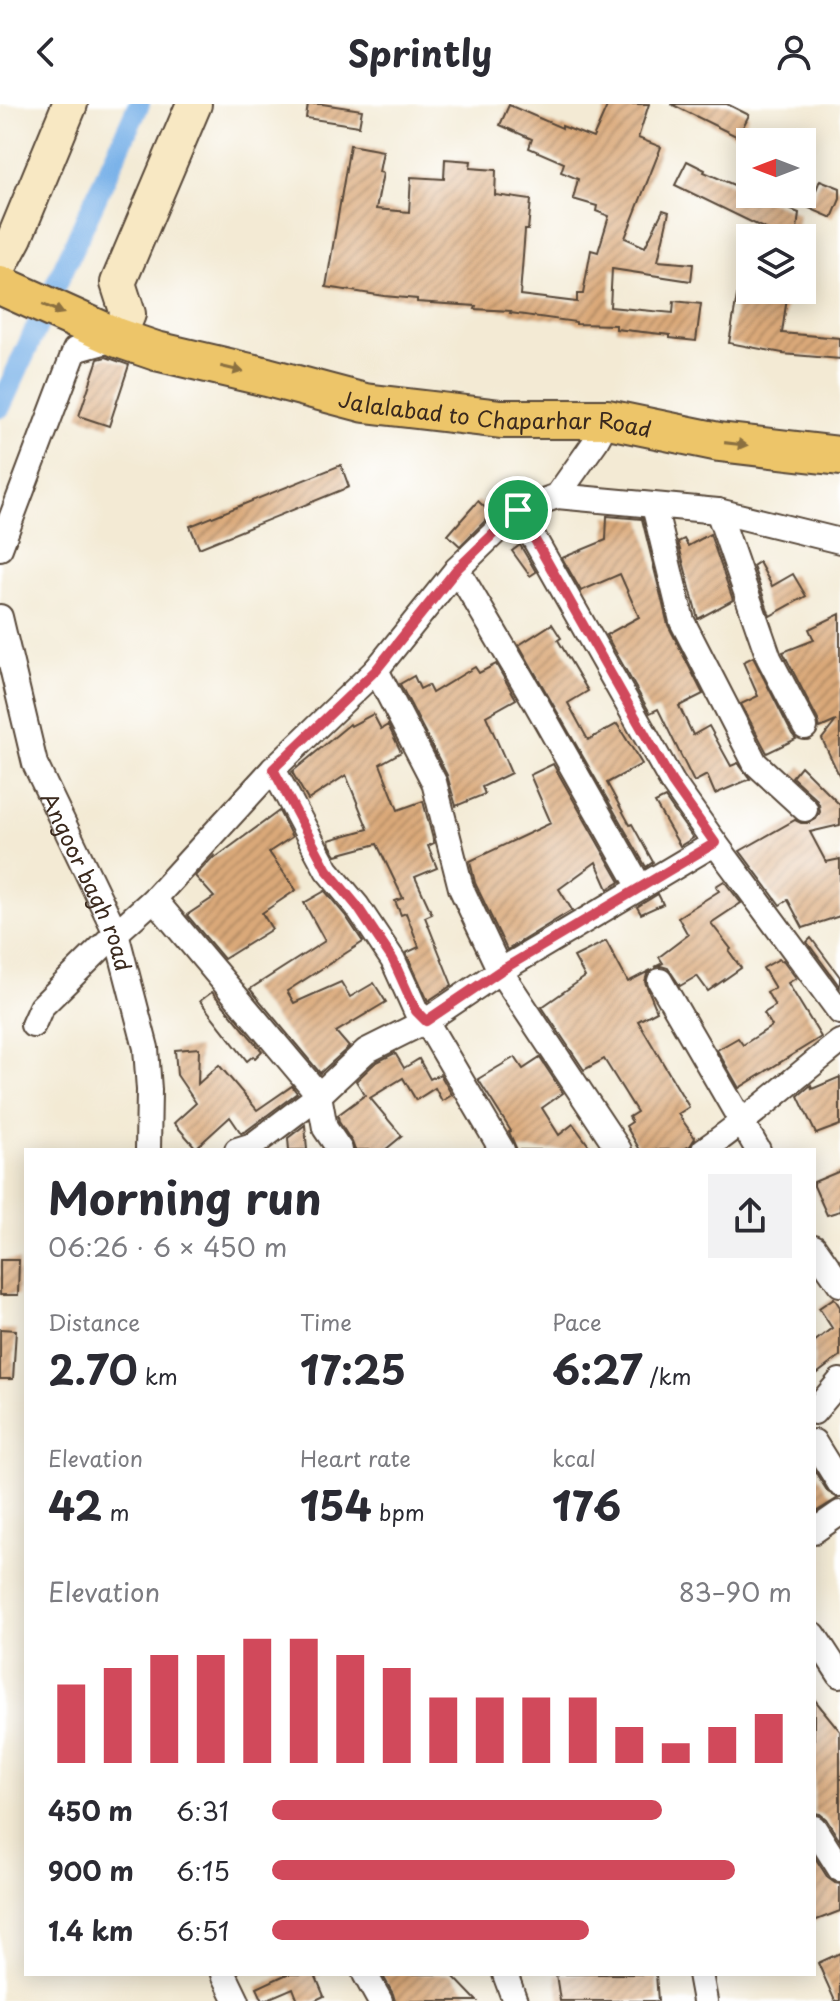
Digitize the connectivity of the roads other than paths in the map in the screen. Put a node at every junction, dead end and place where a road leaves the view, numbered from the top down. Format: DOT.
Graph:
graph roads {
  1 [pos="70,104"];
  2 [pos="194,104"];
  3 [pos="6,271"];
  4 [pos="128,327"];
  5 [pos="608,419"];
  6 [pos="840,430"];
  7 [pos="840,456"];
  8 [pos="557,496"];
  9 [pos="654,506"];
  10 [pos="518,510"];
  11 [pos="718,511"];
  12 [pos="840,541"];
  13 [pos="0,548"];
  14 [pos="457,569"];
  15 [pos="0,617"];
  16 [pos="376,670"];
  17 [pos="805,727"];
  18 [pos="273,769"];
  19 [pos="805,809"];
  20 [pos="715,843"];
  21 [pos="640,887"];
  22 [pos="154,899"];
  23 [pos="116,933"];
  24 [pos="500,971"];
  25 [pos="660,981"];
  26 [pos="840,1012"];
  27 [pos="426,1021"];
  28 [pos="33,1025"];
  29 [pos="840,1042"];
  30 [pos="319,1095"];
  31 [pos="742,1123"];
  32 [pos="148,1148"];
  33 [pos="243,1148"];
  34 [pos="339,1148"];
  35 [pos="501,1148"];
  36 [pos="618,1148"];
  37 [pos="707,1148"];
  38 [pos="757,1148"];
  39 [pos="816,1250"];
  40 [pos="840,1284"];
  41 [pos="840,1381"];
  42 [pos="816,1410"];
  43 [pos="816,1445"];
  44 [pos="840,1484"];
  45 [pos="840,1513"];
  46 [pos="816,1530"];
  47 [pos="816,1638"];
  48 [pos="840,1675"];
  49 [pos="816,1831"];
  50 [pos="840,1869"];
  51 [pos="225,1976"];
  52 [pos="366,1976"];
  53 [pos="506,1976"];
  54 [pos="700,1976"];
  55 [pos="237,2001"];
  56 [pos="380,2001"];
  57 [pos="515,2001"];
  58 [pos="705,2001"];
  1 -- 3 [label="street"];
  2 -- 4 [label="street"];
  3 -- 4 [label="main road"];
  4 -- 5 [label="main road, Jalalabad to Chaparhar Road, one-way"];
  4 -- 6 [label="main road, Jalalabad to Chaparhar Road"];
  4 -- 13 [label="street"];
  5 -- 7 [label="main road, Jalalabad to Chaparhar Road, one-way"];
  5 -- 8 [label="street"];
  8 -- 9 [label="street"];
  8 -- 10 [label="street"];
  9 -- 11 [label="street"];
  9 -- 19 [label="street"];
  10 -- 14 [label="street"];
  10 -- 20 [label="street"];
  11 -- 12 [label="street"];
  11 -- 17 [label="street"];
  14 -- 16 [label="street"];
  14 -- 21 [label="street"];
  15 -- 23 [label="street, Angoor bagh road"];
  16 -- 18 [label="street"];
  16 -- 24 [label="street"];
  18 -- 22 [label="street"];
  18 -- 27 [label="street"];
  20 -- 21 [label="street"];
  20 -- 26 [label="street"];
  21 -- 24 [label="street"];
  22 -- 23 [label="street"];
  22 -- 30 [label="street"];
  23 -- 28 [label="street"];
  23 -- 32 [label="street, Angoor bagh road"];
  24 -- 27 [label="street"];
  24 -- 36 [label="street"];
  25 -- 31 [label="street"];
  27 -- 30 [label="street"];
  27 -- 35 [label="street"];
  29 -- 31 [label="street"];
  30 -- 33 [label="street"];
  30 -- 34 [label="street"];
  31 -- 37 [label="street"];
  31 -- 38 [label="street"];
  39 -- 40 [label="street"];
  41 -- 42 [label="street"];
  43 -- 44 [label="street"];
  45 -- 46 [label="street"];
  47 -- 48 [label="street"];
  49 -- 50 [label="street"];
  51 -- 55 [label="street"];
  52 -- 56 [label="street"];
  53 -- 57 [label="street"];
  54 -- 58 [label="street"];
}
